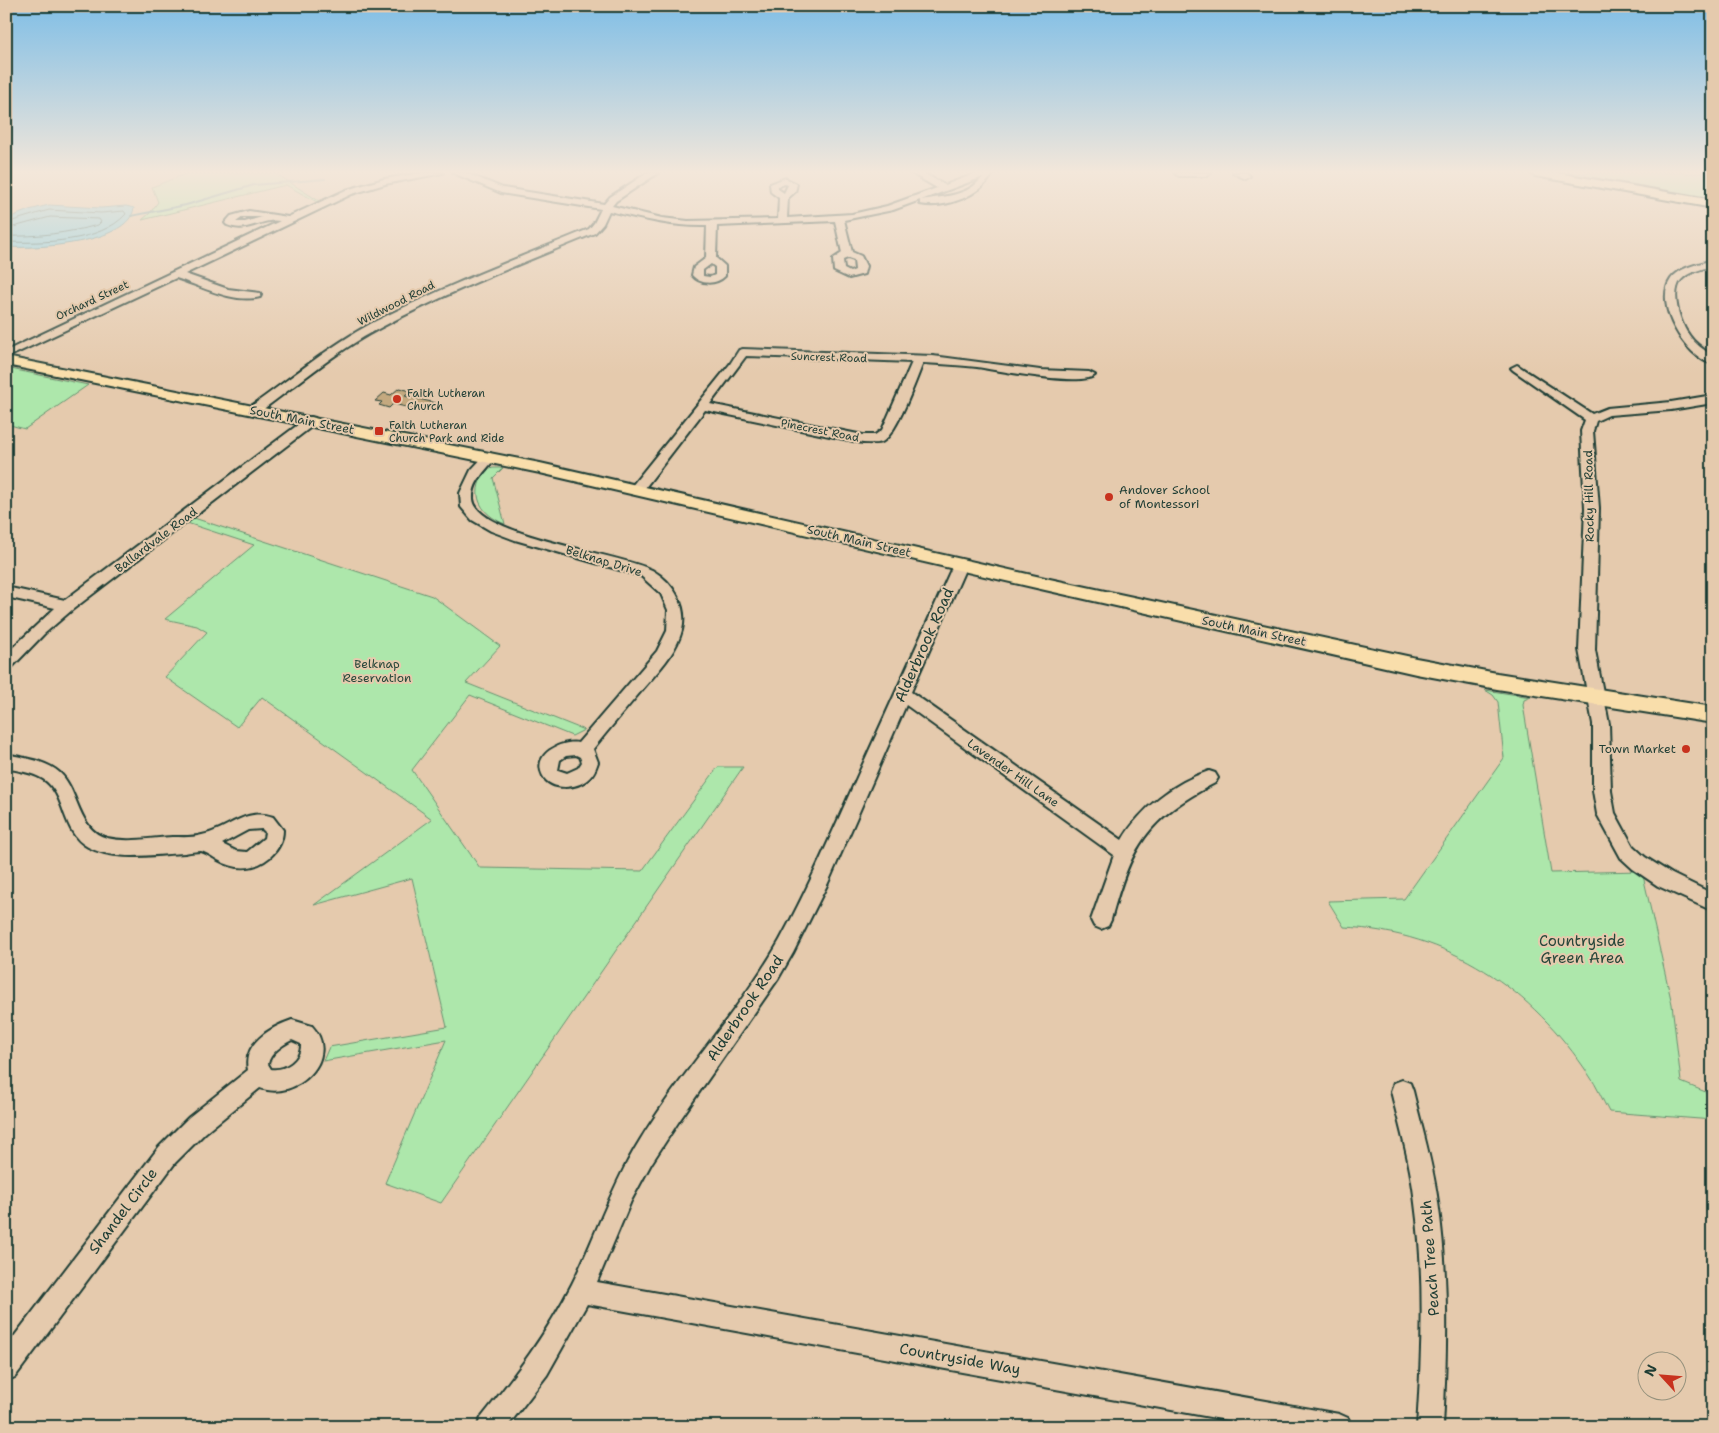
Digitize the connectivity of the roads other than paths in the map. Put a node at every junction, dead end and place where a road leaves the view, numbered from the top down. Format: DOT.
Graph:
graph roads {
  1 [pos="246,240"];
  2 [pos="573,240"];
  3 [pos="712,240"];
  4 [pos="844,240"];
  5 [pos="847,254"];
  6 [pos="711,259"];
  7 [pos="1713,263"];
  8 [pos="175,274"];
  9 [pos="256,295"];
  10 [pos="6,355"];
  11 [pos="919,359"];
  12 [pos="6,361"];
  13 [pos="1713,361"];
  14 [pos="1517,368"];
  15 [pos="1089,374"];
  16 [pos="1713,399"];
  17 [pos="702,406"];
  18 [pos="254,410"];
  19 [pos="1591,419"];
  20 [pos="311,422"];
  21 [pos="490,457"];
  22 [pos="636,490"];
  23 [pos="960,565"];
  24 [pos="6,592"];
  25 [pos="67,606"];
  26 [pos="6,664"];
  27 [pos="902,694"];
  28 [pos="1595,696"];
  29 [pos="1713,715"];
  30 [pos="582,750"];
  31 [pos="6,761"];
  32 [pos="1209,778"];
  33 [pos="202,844"];
  34 [pos="1124,852"];
  35 [pos="1713,903"];
  36 [pos="1101,920"];
  37 [pos="260,1074"];
  38 [pos="1402,1091"];
  39 [pos="581,1291"];
  40 [pos="6,1368"];
  41 [pos="490,1427"];
  42 [pos="1339,1427"];
  43 [pos="1430,1427"];
  1 -- 8 [label="street, Orchard Street"];
  2 -- 18 [label="street, Wildwood Road"];
  3 -- 6 [label="street"];
  4 -- 5 [label="street"];
  7 -- 13 [label="street"];
  8 -- 9 [label="street"];
  8 -- 10 [label="street, Orchard Street"];
  11 -- 15 [label="street, Suncrest Road"];
  11 -- 17 [label="street, Suncrest Road"];
  11 -- 17 [label="street, Pinecrest Road"];
  12 -- 18 [label="main road, South Main Street"];
  14 -- 19 [label="street"];
  16 -- 19 [label="street"];
  17 -- 22 [label="street, Suncrest Road"];
  18 -- 20 [label="main road, South Main Street"];
  19 -- 28 [label="street, Rocky Hill Road"];
  20 -- 21 [label="main road, South Main Street"];
  20 -- 25 [label="street, Ballardvale Road"];
  21 -- 22 [label="main road, South Main Street"];
  21 -- 30 [label="street, Belknap Drive"];
  22 -- 23 [label="main road, South Main Street"];
  23 -- 27 [label="street, Alderbrook Road"];
  23 -- 28 [label="main road, South Main Street"];
  24 -- 25 [label="street"];
  25 -- 26 [label="street, Ballardvale Road"];
  27 -- 34 [label="street, Lavender Hill Lane"];
  27 -- 39 [label="street, Alderbrook Road"];
  28 -- 29 [label="main road, South Main Street"];
  28 -- 35 [label="street, Rocky Hill Road"];
  31 -- 33 [label="street"];
  32 -- 34 [label="street"];
  34 -- 36 [label="street"];
  37 -- 40 [label="street, Shandel Circle"];
  38 -- 43 [label="street, Peach Tree Path"];
  39 -- 41 [label="street, Alderbrook Road"];
  39 -- 42 [label="street, Countryside Way"];
}
